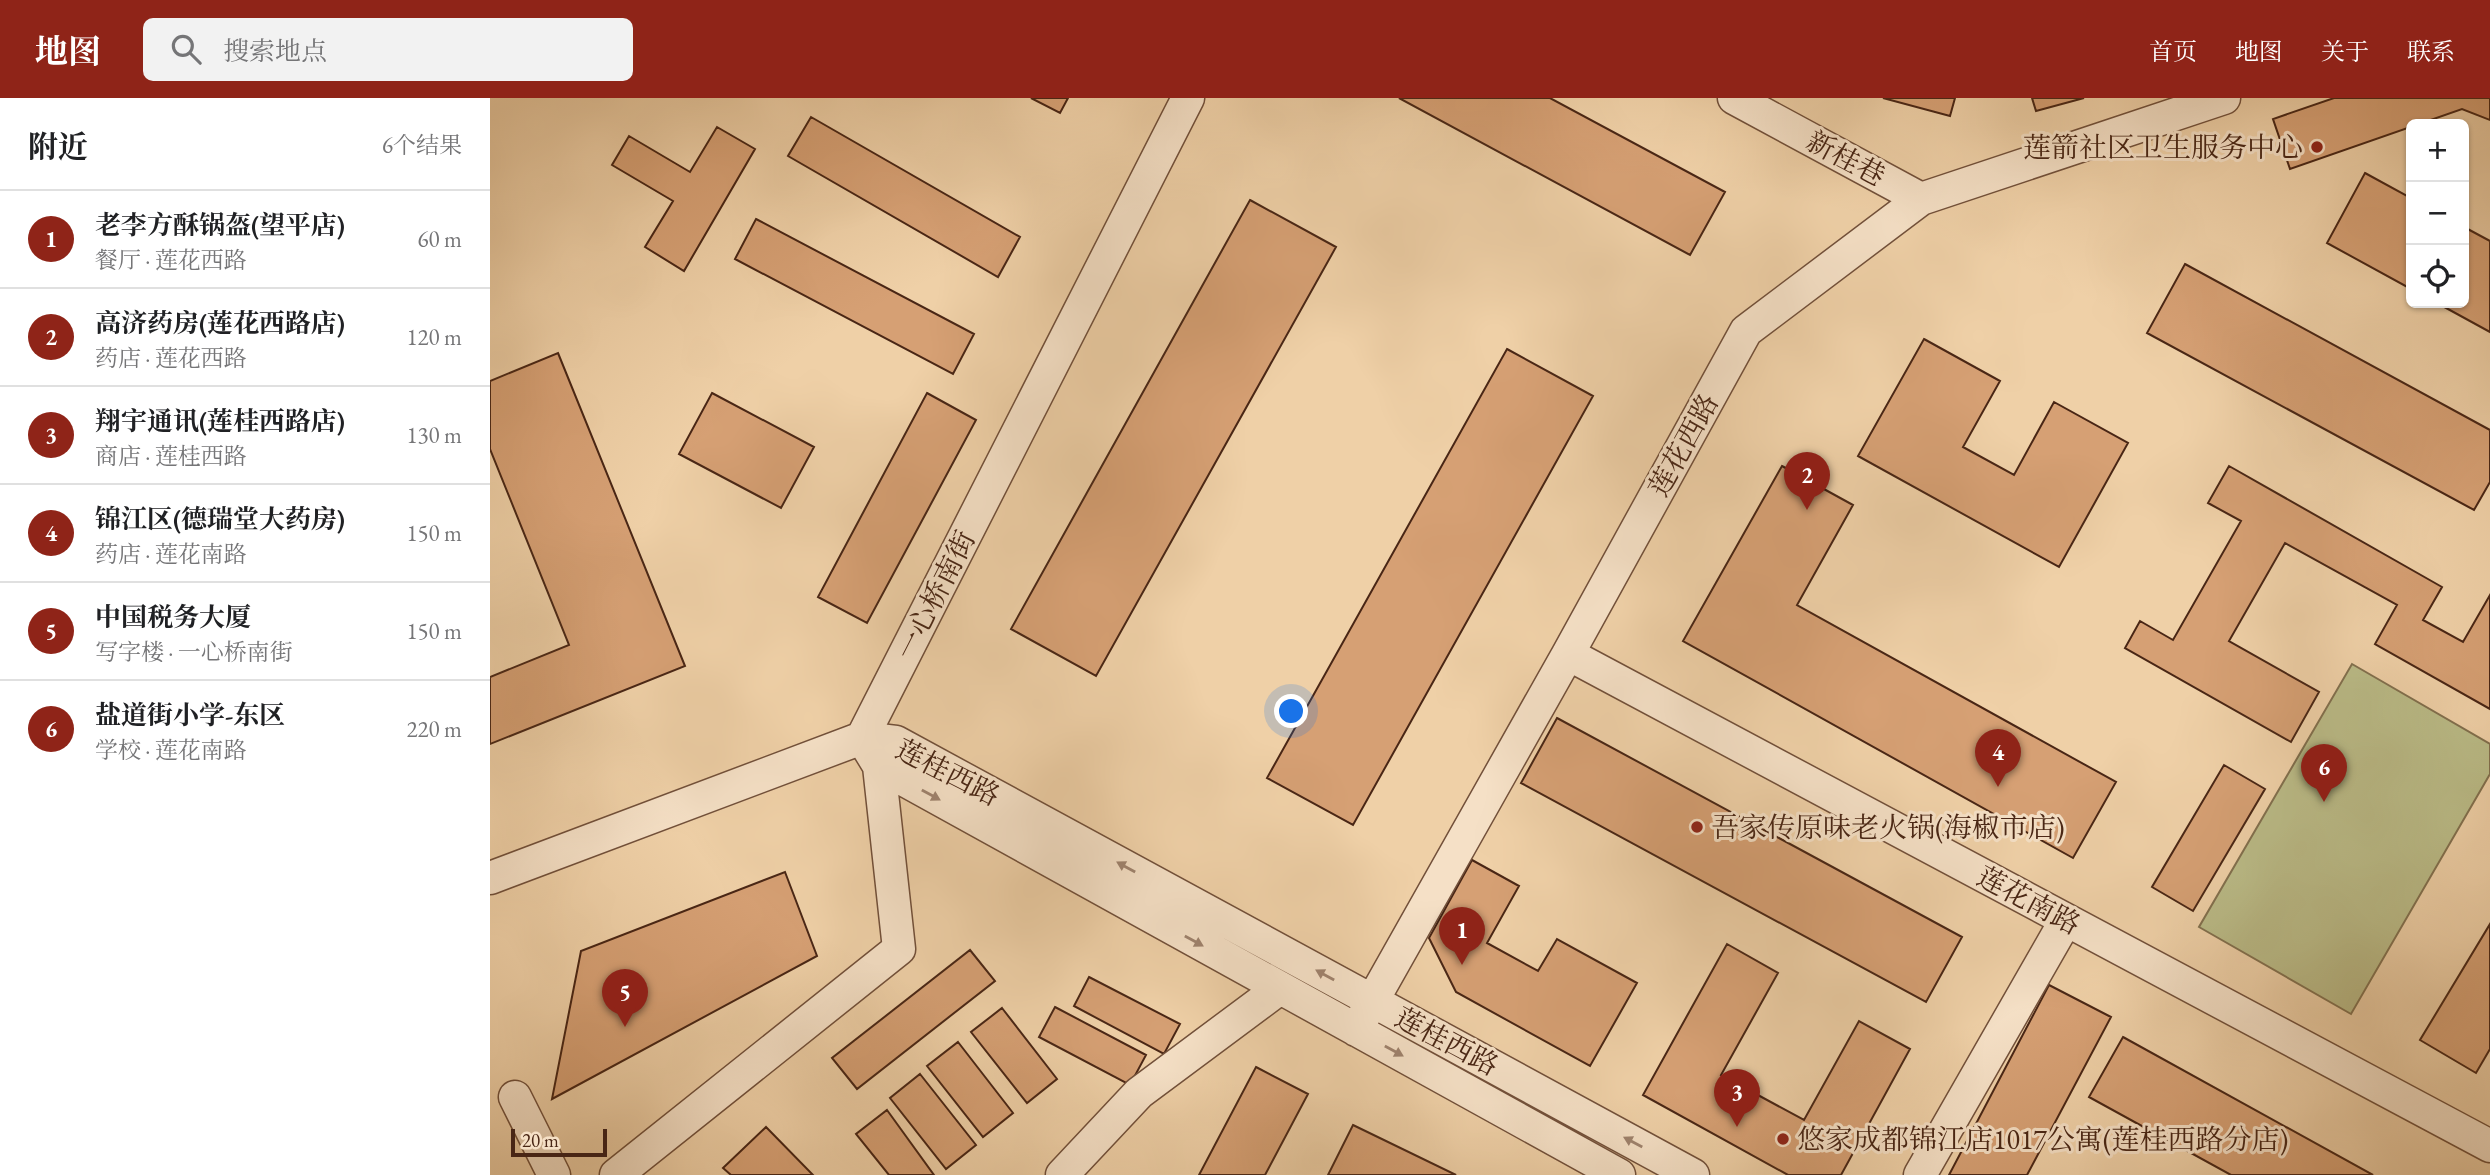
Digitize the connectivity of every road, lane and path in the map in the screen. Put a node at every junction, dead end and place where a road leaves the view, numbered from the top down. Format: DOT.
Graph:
graph roads {
  1 [pos="1188,98"];
  2 [pos="1734,98"];
  3 [pos="2224,98"];
  4 [pos="1921,199"];
  5 [pos="1568,654"];
  6 [pos="862,738"];
  7 [pos="879,766"];
  8 [pos="490,878"];
  9 [pos="2066,919"];
  10 [pos="1280,988"];
  11 [pos="1373,1001"];
  12 [pos="1356,1030"];
  13 [pos="515,1097"];
  14 [pos="2490,1146"];
  15 [pos="554,1175"];
  16 [pos="616,1175"];
  17 [pos="1062,1175"];
  18 [pos="1619,1175"];
  19 [pos="1693,1175"];
  20 [pos="1920,1175"];
  1 -- 6 [label="street, 一心桥南街"];
  2 -- 4 [label="street, 新桂巷"];
  3 -- 4 [label="street, 莲花西路"];
  4 -- 5 [label="street, 莲花西路"];
  5 -- 9 [label="street, 莲花南路"];
  5 -- 11 [label="street, 莲花西路"];
  6 -- 7 [label="street, 莲桂西路"];
  6 -- 8 [label="street"];
  11 -- 6 [label="street, 莲桂西路, one-way"];
  7 -- 10 [label="street, 莲桂西路, one-way"];
  7 -- 16 [label="street"];
  9 -- 14 [label="street, 莲花南路"];
  9 -- 20 [label="street"];
  10 -- 12 [label="street, 莲桂西路"];
  10 -- 17 [label="street"];
  11 -- 12 [label="street, 莲花西路"];
  19 -- 11 [label="street, 莲桂西路, one-way"];
  12 -- 18 [label="street, 莲桂西路, one-way"];
  13 -- 15 [label="street"];
}
